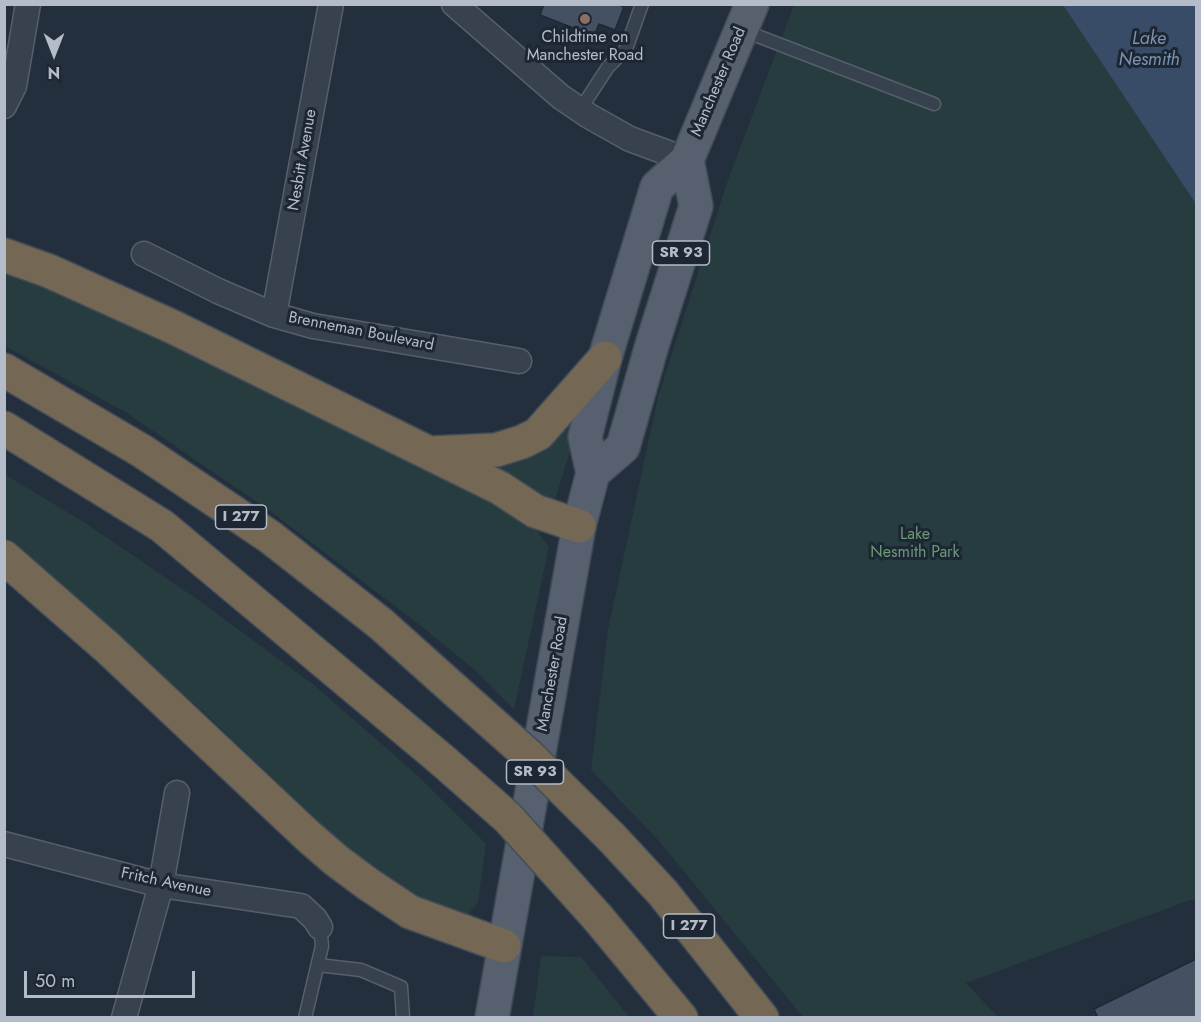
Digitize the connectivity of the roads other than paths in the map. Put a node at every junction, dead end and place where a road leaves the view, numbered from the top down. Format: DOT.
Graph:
graph roads {
  1 [pos="28,4"];
  2 [pos="331,4"];
  3 [pos="454,4"];
  4 [pos="642,4"];
  5 [pos="747,17"];
  6 [pos="934,104"];
  7 [pos="4,106"];
  8 [pos="580,110"];
  9 [pos="687,160"];
  10 [pos="144,254"];
  11 [pos="4,255"];
  12 [pos="274,315"];
  13 [pos="605,358"];
  14 [pos="519,361"];
  15 [pos="4,370"];
  16 [pos="4,428"];
  17 [pos="429,453"];
  18 [pos="593,473"];
  19 [pos="579,526"];
  20 [pos="4,557"];
  21 [pos="177,793"];
  22 [pos="4,844"];
  23 [pos="161,885"];
  24 [pos="320,927"];
  25 [pos="504,946"];
  26 [pos="318,964"];
  27 [pos="124,1017"];
  28 [pos="305,1017"];
  29 [pos="403,1017"];
  30 [pos="492,1017"];
  31 [pos="681,1017"];
  32 [pos="762,1017"];
  1 -- 7 [label="street"];
  2 -- 12 [label="street, Nesbitt Avenue"];
  3 -- 8 [label="street"];
  4 -- 8 [label="lane"];
  5 -- 6 [label="lane"];
  5 -- 9 [label="main road, Manchester Road / SR 93"];
  8 -- 9 [label="street"];
  9 -- 13 [label="main road, Manchester Road / SR 93"];
  9 -- 18 [label="main road, SR 93"];
  10 -- 12 [label="street, Brenneman Boulevard"];
  11 -- 17 [label="highway"];
  12 -- 14 [label="street, Brenneman Boulevard"];
  13 -- 17 [label="highway"];
  13 -- 18 [label="main road, Manchester Road / SR 93"];
  15 -- 32 [label="highway, I 277, bridge"];
  16 -- 31 [label="highway, bridge"];
  17 -- 19 [label="highway"];
  18 -- 19 [label="main road, Manchester Road / SR 93"];
  19 -- 25 [label="main road, Manchester Road / SR 93"];
  20 -- 25 [label="highway"];
  21 -- 23 [label="street"];
  22 -- 23 [label="street, Fritch Avenue"];
  23 -- 24 [label="street, Fritch Avenue"];
  23 -- 27 [label="street"];
  24 -- 26 [label="lane"];
  25 -- 30 [label="main road, Manchester Road / SR 93"];
  26 -- 28 [label="lane"];
  26 -- 29 [label="lane"];
}
